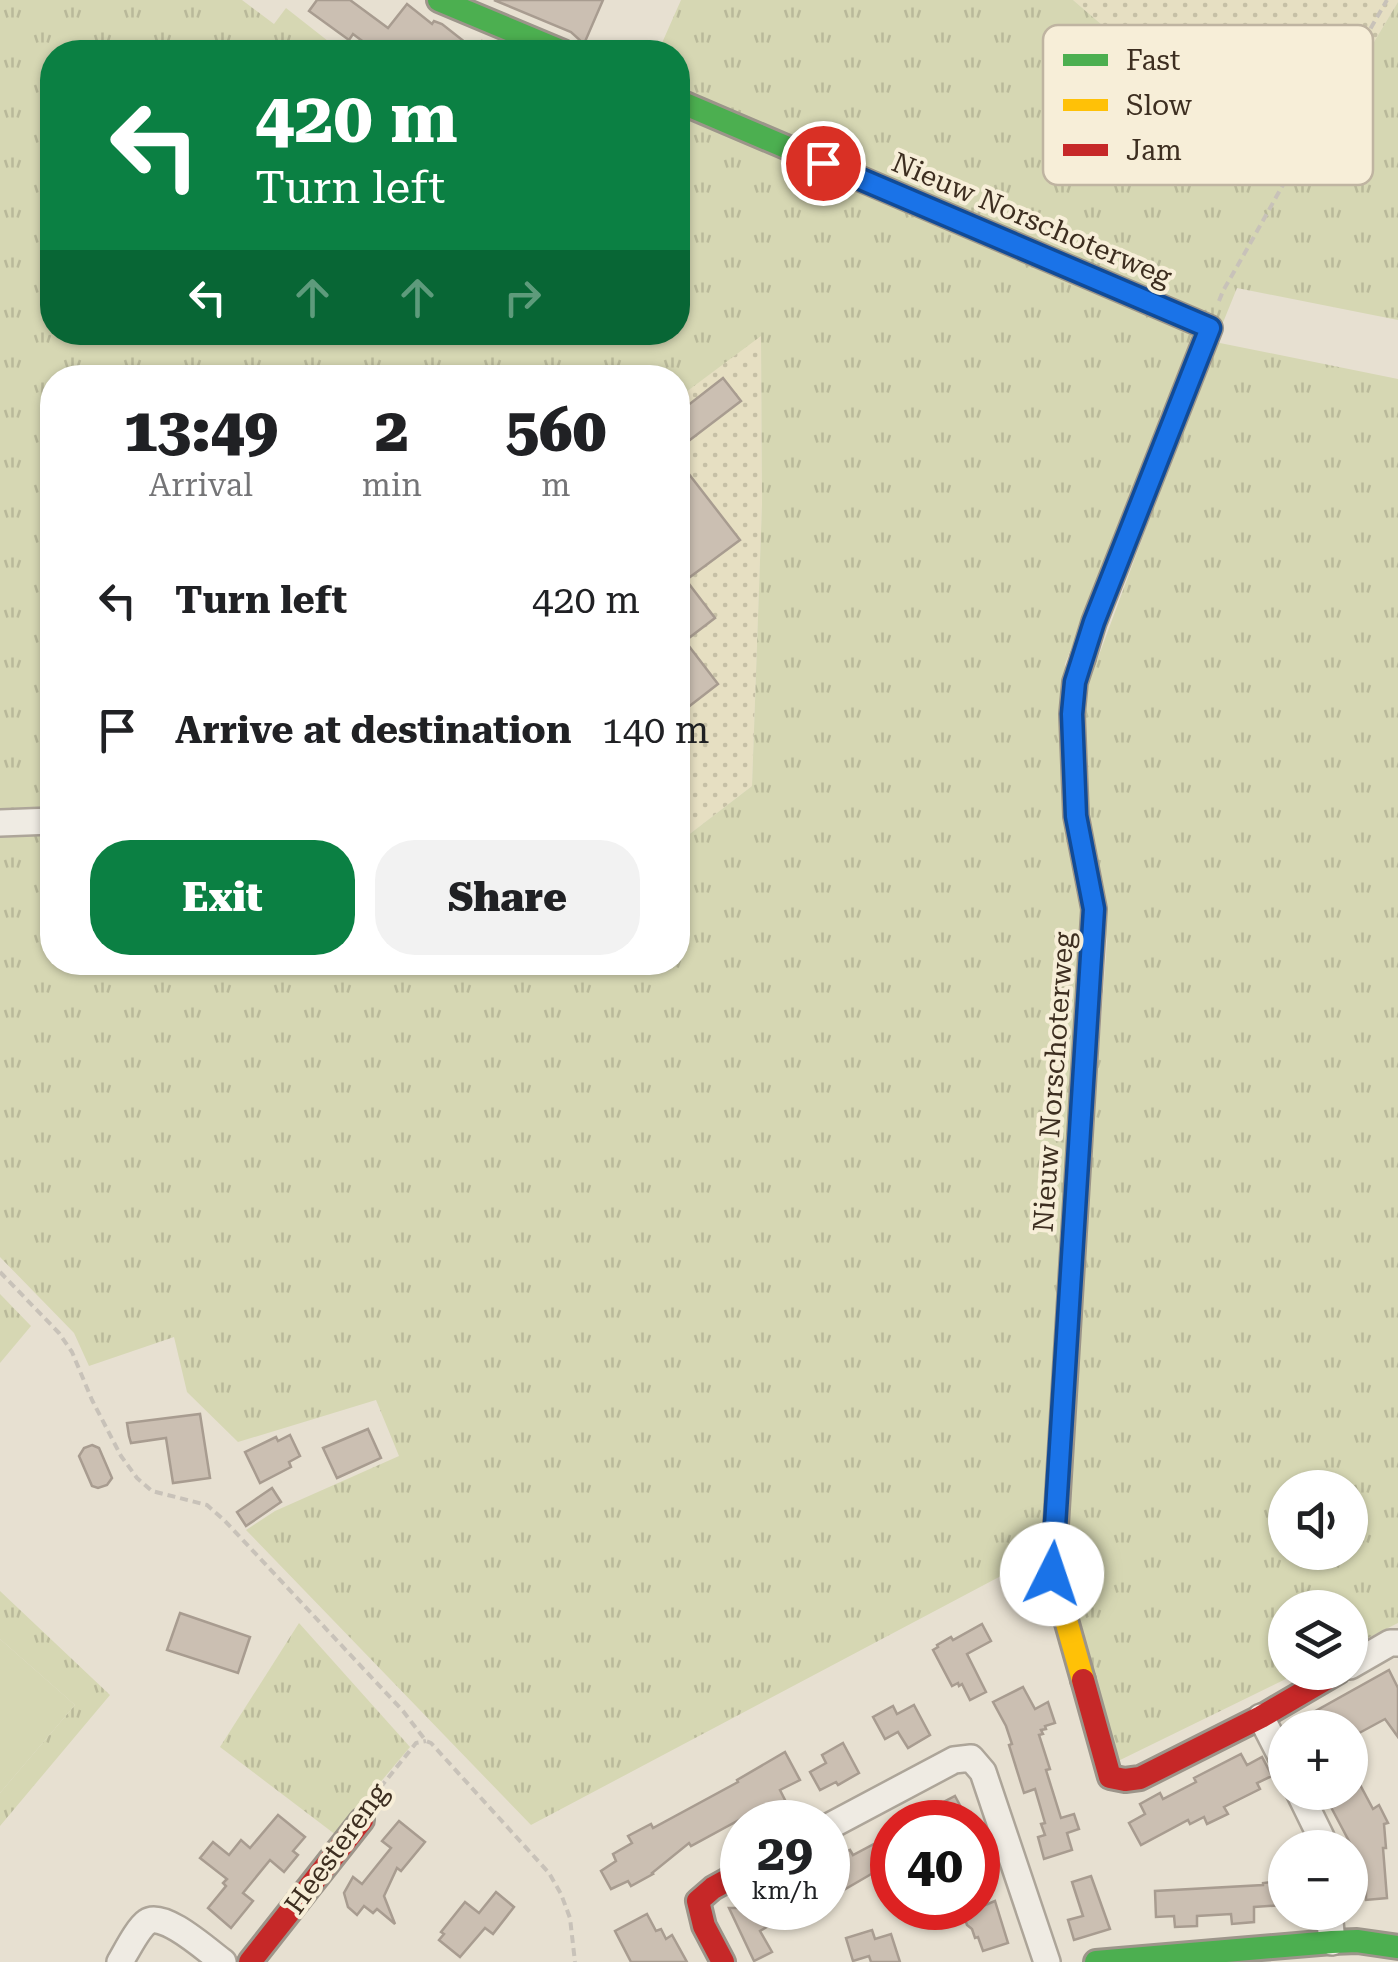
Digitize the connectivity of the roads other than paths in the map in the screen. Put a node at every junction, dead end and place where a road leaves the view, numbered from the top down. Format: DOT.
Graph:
graph roads {
  1 [pos="439,0"];
  2 [pos="534,40"];
  3 [pos="690,106"];
  4 [pos="40,821"];
  5 [pos="0,824"];
  6 [pos="1398,1643"];
  7 [pos="1368,1656"];
  8 [pos="1307,1690"];
  9 [pos="1261,1717"];
  10 [pos="1268,1731"];
  11 [pos="850,1815"];
  12 [pos="362,1820"];
  13 [pos="720,1884"];
  14 [pos="1331,1930"];
  15 [pos="1332,1942"];
  16 [pos="1398,1948"];
  17 [pos="120,1962"];
  18 [pos="223,1962"];
  19 [pos="250,1962"];
  20 [pos="723,1962"];
  21 [pos="1047,1962"];
  22 [pos="1096,1962"];
  1 -- 2 [label="street"];
  3 -- 9 [label="street, Nieuw Norschoterweg"];
  4 -- 5 [label="street"];
  6 -- 7 [label="street"];
  8 -- 9 [label="street"];
  9 -- 10 [label="street"];
  11 -- 21 [label="street"];
  12 -- 19 [label="street, Heestereng"];
  13 -- 20 [label="street"];
  14 -- 15 [label="street"];
  15 -- 16 [label="street"];
  15 -- 22 [label="street"];
  17 -- 18 [label="street"];
}
